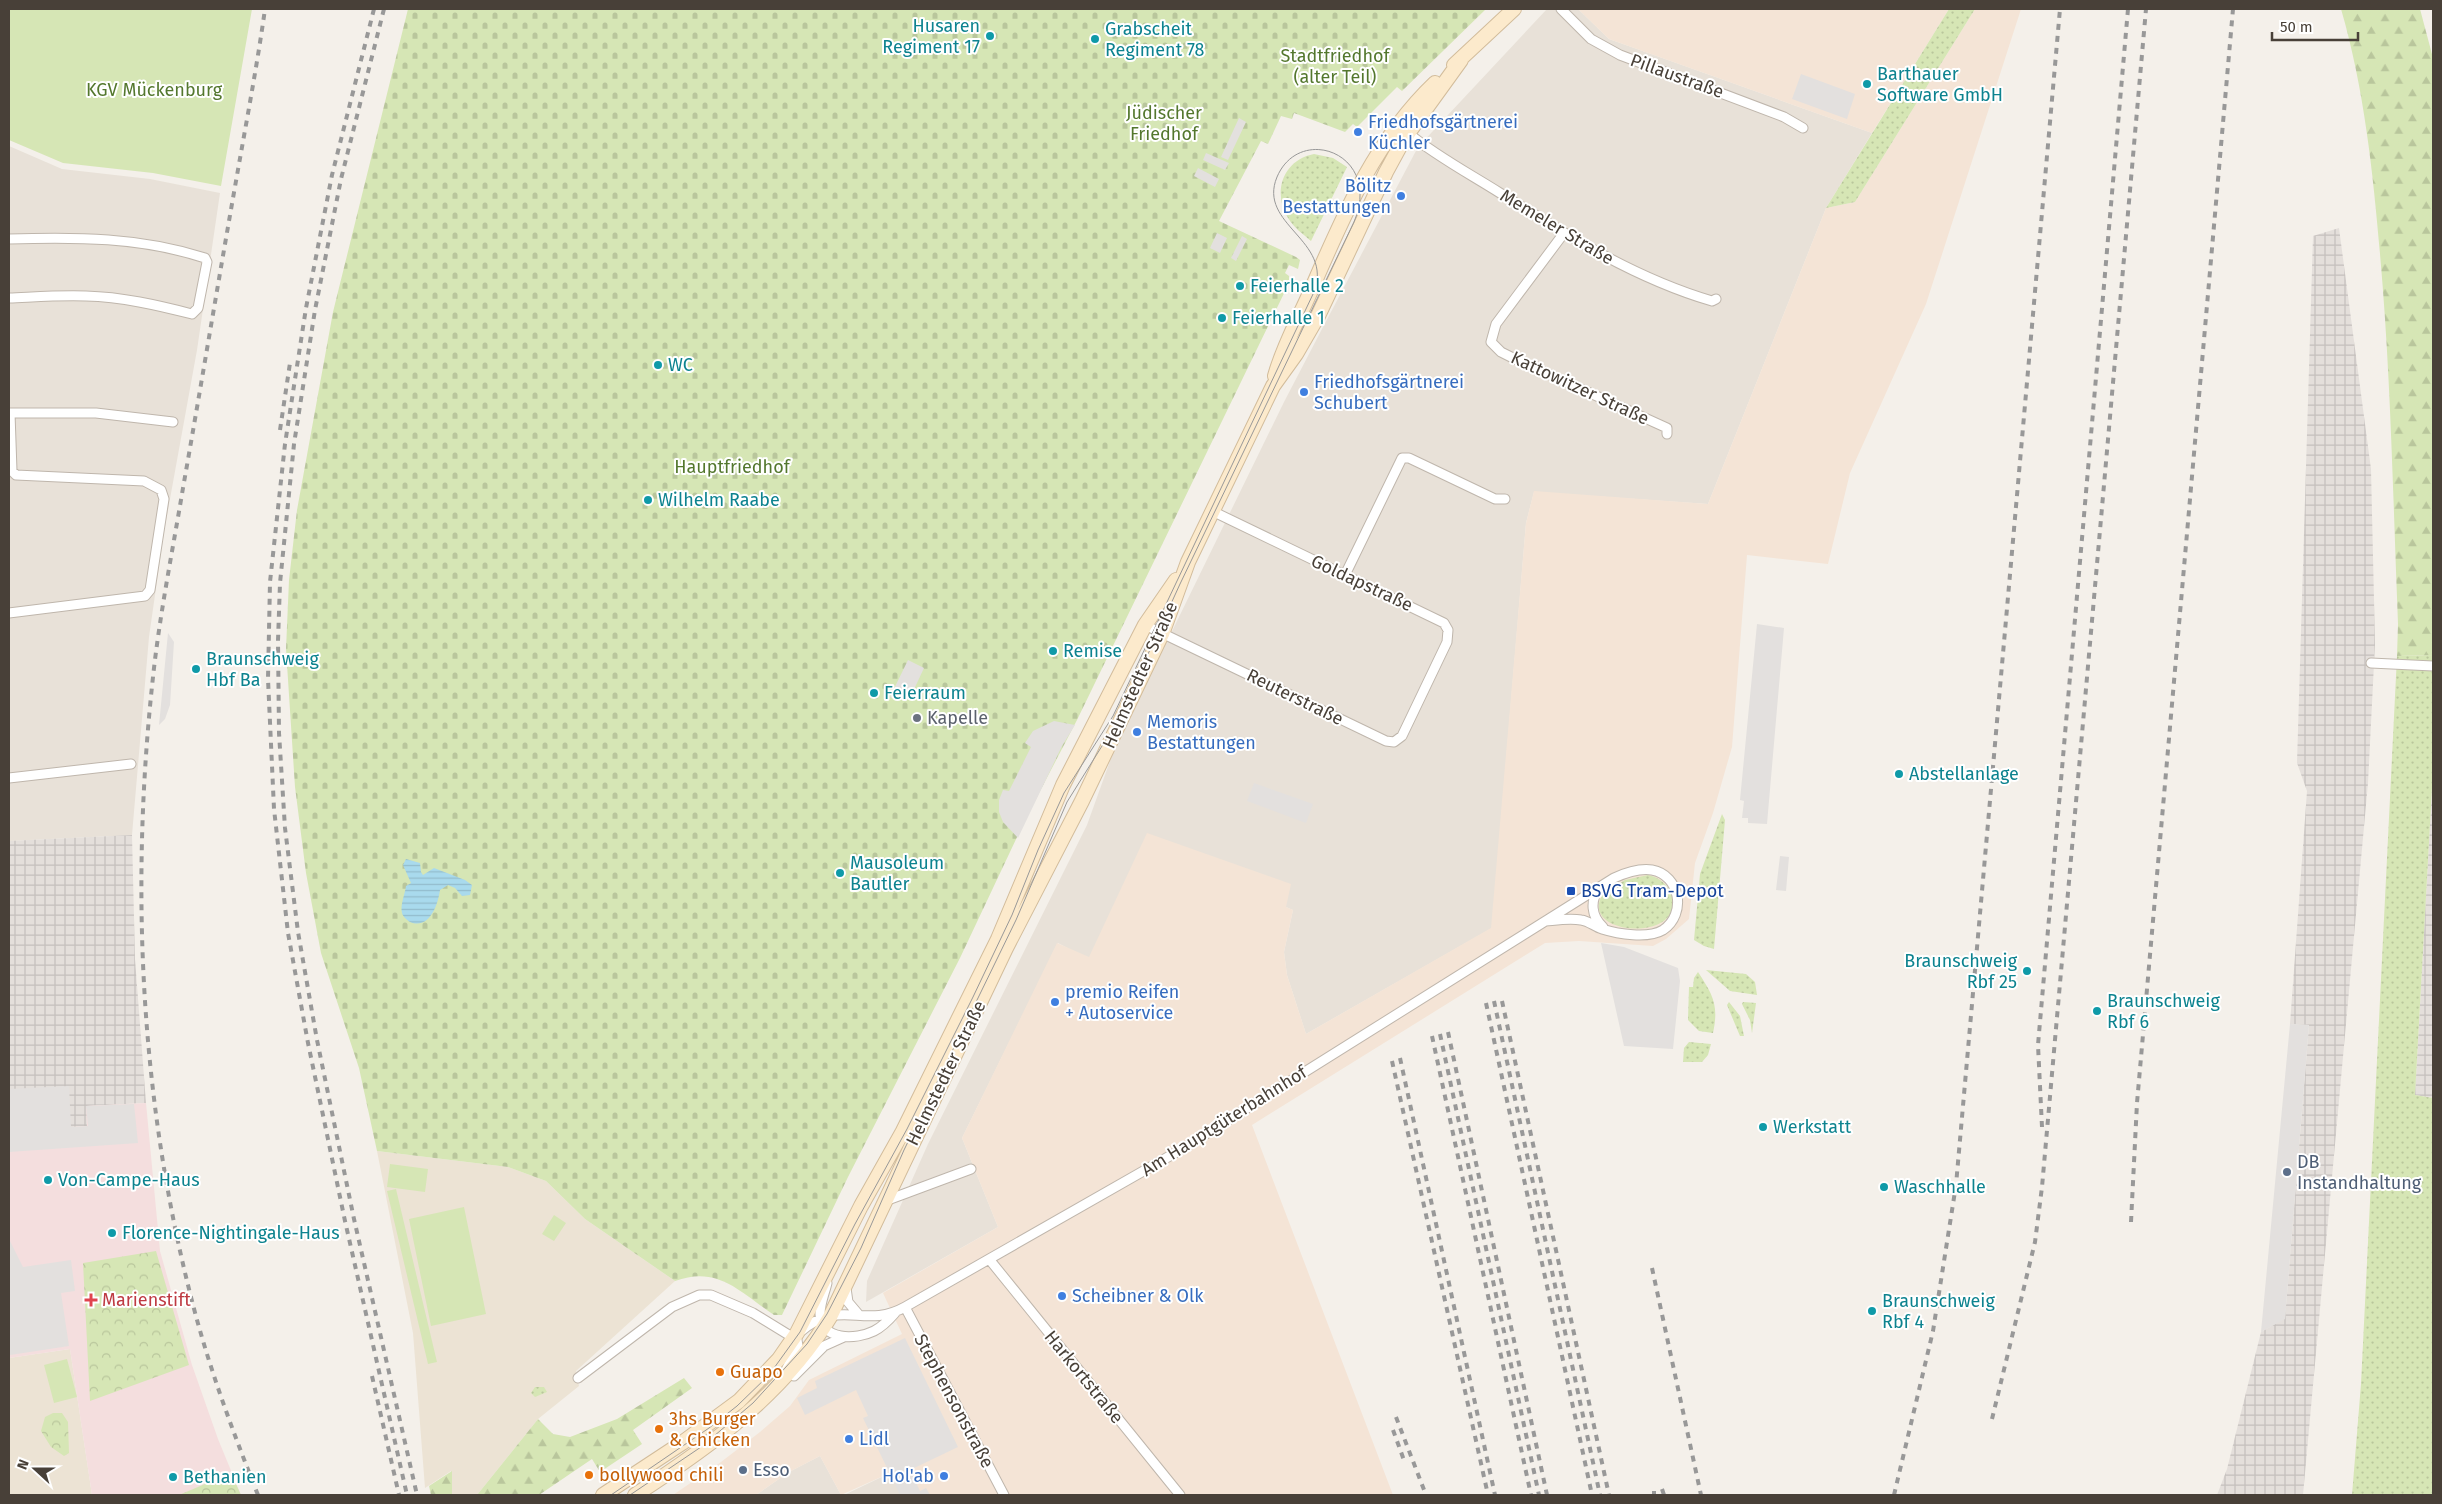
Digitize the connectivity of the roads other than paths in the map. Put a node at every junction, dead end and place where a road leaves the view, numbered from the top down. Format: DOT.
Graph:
graph roads {
  1 [pos="1514,9"];
  2 [pos="1561,9"];
  3 [pos="1461,60"];
  4 [pos="1434,84"];
  5 [pos="1804,128"];
  6 [pos="1406,136"];
  7 [pos="1378,154"];
  8 [pos="1564,233"];
  9 [pos="9,239"];
  10 [pos="9,298"];
  11 [pos="1716,299"];
  12 [pos="1272,386"];
  13 [pos="9,413"];
  14 [pos="173,422"];
  15 [pos="1667,434"];
  16 [pos="1505,499"];
  17 [pos="1212,511"];
  18 [pos="1188,562"];
  19 [pos="1345,575"];
  20 [pos="9,613"];
  21 [pos="1145,625"];
  22 [pos="1162,634"];
  23 [pos="2372,663"];
  24 [pos="2433,666"];
  25 [pos="1423,692"];
  26 [pos="1082,748"];
  27 [pos="1103,759"];
  28 [pos="131,764"];
  29 [pos="9,778"];
  30 [pos="1603,884"];
  31 [pos="1546,921"];
  32 [pos="1611,931"];
  33 [pos="971,1169"];
  34 [pos="885,1201"];
  35 [pos="989,1259"];
  36 [pos="832,1265"];
  37 [pos="846,1285"];
  38 [pos="901,1309"];
  39 [pos="861,1316"];
  40 [pos="826,1320"];
  41 [pos="847,1336"];
  42 [pos="794,1338"];
  43 [pos="578,1378"];
  44 [pos="777,1385"];
  45 [pos="603,1495"];
  46 [pos="636,1495"];
  47 [pos="1004,1495"];
  48 [pos="1180,1495"];
  1 -- 3 [label="main road, Helmstedter Straße"];
  2 -- 5 [label="street, Pillaustraße"];
  3 -- 4 [label="main road, Helmstedter Straße"];
  3 -- 6 [label="main road, Helmstedter Straße"];
  4 -- 6 [label="main road"];
  4 -- 7 [label="main road, Helmstedter Straße"];
  6 -- 7 [label="main road"];
  6 -- 8 [label="street, Memeler Straße"];
  6 -- 12 [label="main road, Helmstedter Straße"];
  7 -- 12 [label="main road, Helmstedter Straße"];
  8 -- 11 [label="street, Memeler Straße"];
  8 -- 15 [label="street, Kattowitzer Straße"];
  9 -- 10 [label="street"];
  12 -- 17 [label="main road, Helmstedter Straße"];
  13 -- 14 [label="street"];
  13 -- 20 [label="street"];
  16 -- 19 [label="street"];
  17 -- 18 [label="main road, Helmstedter Straße"];
  17 -- 19 [label="street, Goldapstraße"];
  18 -- 21 [label="main road, Helmstedter Straße"];
  18 -- 22 [label="main road, Helmstedter Straße"];
  19 -- 25 [label="street, Goldapstraße"];
  21 -- 22 [label="street, Reuterstraße"];
  21 -- 26 [label="main road, Helmstedter Straße"];
  22 -- 25 [label="street, Reuterstraße"];
  22 -- 27 [label="main road, Helmstedter Straße"];
  23 -- 24 [label="street"];
  26 -- 27 [label="main road, Helmstedter Straße"];
  26 -- 36 [label="main road, Helmstedter Straße"];
  27 -- 34 [label="main road, Helmstedter Straße"];
  28 -- 29 [label="street"];
  30 -- 31 [label="street, Am Hauptgüterbahnhof"];
  30 -- 32 [label="street"];
  30 -- 32 [label="street, Am Hauptgüterbahnhof"];
  31 -- 32 [label="street, Am Hauptgüterbahnhof"];
  31 -- 35 [label="street, Am Hauptgüterbahnhof"];
  33 -- 34 [label="street"];
  34 -- 37 [label="main road, Helmstedter Straße"];
  35 -- 38 [label="street, Am Hauptgüterbahnhof"];
  35 -- 48 [label="street, Harkortstraße"];
  36 -- 40 [label="street"];
  36 -- 42 [label="main road, Helmstedter Straße"];
  37 -- 39 [label="street"];
  37 -- 40 [label="main road, Helmstedter Straße"];
  38 -- 39 [label="street, Am Hauptgüterbahnhof"];
  38 -- 41 [label="street, Am Hauptgüterbahnhof"];
  38 -- 47 [label="street, Stephensonstraße"];
  39 -- 40 [label="street, Am Hauptgüterbahnhof"];
  40 -- 41 [label="street"];
  40 -- 42 [label="street"];
  40 -- 44 [label="main road, Helmstedter Straße"];
  41 -- 44 [label="street, Helmstedter Straße"];
  42 -- 43 [label="street"];
  42 -- 44 [label="street, Helmstedter Straße"];
  42 -- 45 [label="main road, Helmstedter Straße"];
  44 -- 46 [label="main road, Helmstedter Straße"];
}
